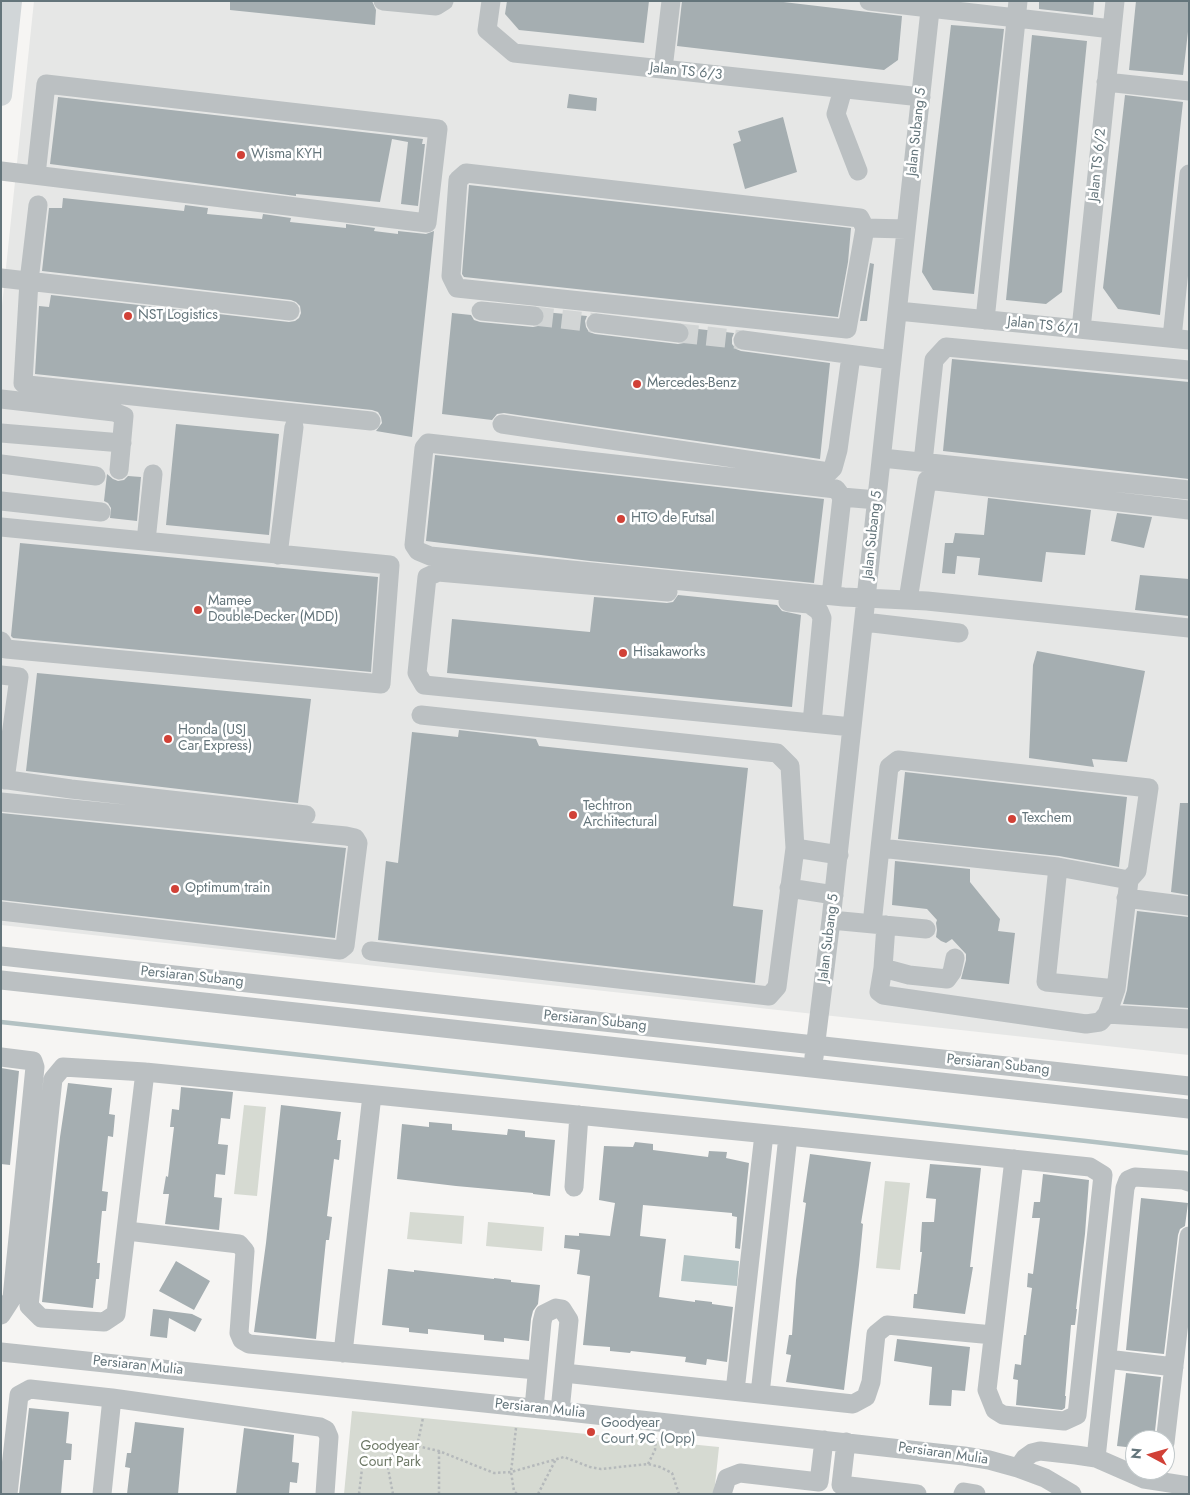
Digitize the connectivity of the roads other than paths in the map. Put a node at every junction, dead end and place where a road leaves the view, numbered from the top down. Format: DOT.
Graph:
graph roads {
  1 [pos="11,1"];
  2 [pos="383,1"];
  3 [pos="444,1"];
  4 [pos="491,1"];
  5 [pos="671,1"];
  6 [pos="869,1"];
  7 [pos="1115,1"];
  8 [pos="931,5"];
  9 [pos="1018,10"];
  10 [pos="1112,28"];
  11 [pos="663,69"];
  12 [pos="1106,82"];
  13 [pos="843,89"];
  14 [pos="1189,91"];
  15 [pos="1,95"];
  16 [pos="921,97"];
  17 [pos="1,171"];
  18 [pos="858,171"];
  19 [pos="1189,174"];
  20 [pos="36,175"];
  21 [pos="38,205"];
  22 [pos="865,228"];
  23 [pos="906,229"];
  24 [pos="1,278"];
  25 [pos="29,281"];
  26 [pos="481,310"];
  27 [pos="290,311"];
  28 [pos="898,311"];
  29 [pos="534,316"];
  30 [pos="985,320"];
  31 [pos="596,323"];
  32 [pos="1081,329"];
  33 [pos="679,333"];
  34 [pos="1180,339"];
  35 [pos="743,340"];
  36 [pos="851,356"];
  37 [pos="892,360"];
  38 [pos="1189,370"];
  39 [pos="1,399"];
  40 [pos="371,421"];
  41 [pos="502,424"];
  42 [pos="294,427"];
  43 [pos="1,433"];
  44 [pos="122,442"];
  45 [pos="882,458"];
  46 [pos="922,462"];
  47 [pos="1,464"];
  48 [pos="119,470"];
  49 [pos="153,474"];
  50 [pos="96,476"];
  51 [pos="1189,490"];
  52 [pos="842,496"];
  53 [pos="877,500"];
  54 [pos="1,501"];
  55 [pos="1189,510"];
  56 [pos="101,512"];
  57 [pos="1,527"];
  58 [pos="146,541"];
  59 [pos="278,555"];
  60 [pos="831,595"];
  61 [pos="866,598"];
  62 [pos="908,600"];
  63 [pos="864,622"];
  64 [pos="1189,628"];
  65 [pos="959,633"];
  66 [pos="1,642"];
  67 [pos="1,675"];
  68 [pos="422,715"];
  69 [pos="812,723"];
  70 [pos="852,727"];
  71 [pos="3,779"];
  72 [pos="1,802"];
  73 [pos="306,815"];
  74 [pos="795,848"];
  75 [pos="880,848"];
  76 [pos="838,855"];
  77 [pos="1058,867"];
  78 [pos="790,888"];
  79 [pos="1128,889"];
  80 [pos="834,895"];
  81 [pos="1189,906"];
  82 [pos="1,911"];
  83 [pos="832,920"];
  84 [pos="879,924"];
  85 [pos="926,929"];
  86 [pos="371,951"];
  87 [pos="1,956"];
  88 [pos="955,958"];
  89 [pos="882,968"];
  90 [pos="1,980"];
  91 [pos="1116,989"];
  92 [pos="1107,1014"];
  93 [pos="1189,1018"];
  94 [pos="816,1045"];
  95 [pos="1,1057"];
  96 [pos="812,1068"];
  97 [pos="145,1072"];
  98 [pos="1189,1086"];
  99 [pos="372,1095"];
  100 [pos="1189,1109"];
  101 [pos="579,1115"];
  102 [pos="764,1134"];
  103 [pos="788,1136"];
  104 [pos="1014,1159"];
  105 [pos="1189,1182"];
  106 [pos="574,1187"];
  107 [pos="127,1231"];
  108 [pos="1189,1236"];
  109 [pos="1,1315"];
  110 [pos="993,1335"];
  111 [pos="1,1352"];
  112 [pos="343,1352"];
  113 [pos="1107,1359"];
  114 [pos="1174,1367"];
  115 [pos="537,1370"];
  116 [pos="564,1372"];
  117 [pos="735,1391"];
  118 [pos="760,1394"];
  119 [pos="112,1398"];
  120 [pos="534,1408"];
  121 [pos="560,1410"];
  122 [pos="1167,1430"];
  123 [pos="824,1440"];
  124 [pos="846,1442"];
  125 [pos="1096,1458"];
  126 [pos="1018,1468"];
  127 [pos="1125,1470"];
  128 [pos="1172,1480"];
  129 [pos="1189,1486"];
  130 [pos="8,1494"];
  131 [pos="102,1494"];
  132 [pos="325,1494"];
  133 [pos="722,1494"];
  134 [pos="917,1494"];
  135 [pos="963,1494"];
  136 [pos="976,1494"];
  137 [pos="1072,1494"];
  1 -- 15 [label="main road"];
  2 -- 3 [label="street"];
  4 -- 11 [label="street, Jalan TS 6/3"];
  5 -- 11 [label="street"];
  6 -- 8 [label="street"];
  7 -- 10 [label="street, Jalan TS 6/2"];
  8 -- 9 [label="street"];
  8 -- 16 [label="street, Jalan Subang 5"];
  9 -- 10 [label="street"];
  9 -- 30 [label="street"];
  10 -- 12 [label="street, Jalan TS 6/2"];
  11 -- 13 [label="street, Jalan TS 6/3"];
  12 -- 14 [label="street"];
  12 -- 32 [label="street, Jalan TS 6/2"];
  13 -- 16 [label="street, Jalan TS 6/3"];
  13 -- 18 [label="street"];
  16 -- 23 [label="street, Jalan Subang 5"];
  17 -- 20 [label="street"];
  19 -- 34 [label="street"];
  20 -- 20 [label="street"];
  21 -- 25 [label="street"];
  22 -- 22 [label="street"];
  22 -- 23 [label="street"];
  23 -- 28 [label="street, Jalan Subang 5"];
  24 -- 25 [label="street"];
  25 -- 27 [label="street"];
  25 -- 40 [label="street"];
  26 -- 29 [label="street"];
  28 -- 30 [label="street, Jalan TS 6/1"];
  28 -- 37 [label="street, Jalan Subang 5"];
  30 -- 32 [label="street, Jalan TS 6/1"];
  31 -- 33 [label="street"];
  32 -- 34 [label="street, Jalan TS 6/1"];
  35 -- 36 [label="street"];
  36 -- 37 [label="street"];
  36 -- 41 [label="street"];
  37 -- 45 [label="street, Jalan Subang 5"];
  38 -- 46 [label="street"];
  39 -- 44 [label="street"];
  42 -- 59 [label="street"];
  43 -- 44 [label="street"];
  44 -- 48 [label="street"];
  45 -- 46 [label="street"];
  45 -- 53 [label="street, Jalan Subang 5"];
  46 -- 51 [label="street"];
  47 -- 50 [label="street"];
  49 -- 58 [label="street"];
  52 -- 53 [label="street"];
  52 -- 60 [label="street"];
  52 -- 60 [label="street"];
  53 -- 61 [label="street, Jalan Subang 5"];
  54 -- 56 [label="street"];
  55 -- 62 [label="street"];
  57 -- 58 [label="street"];
  58 -- 59 [label="street"];
  59 -- 66 [label="street"];
  60 -- 61 [label="street"];
  61 -- 62 [label="street"];
  61 -- 63 [label="street, Jalan Subang 5"];
  62 -- 64 [label="street"];
  63 -- 65 [label="street"];
  63 -- 70 [label="street, Jalan Subang 5"];
  67 -- 71 [label="street"];
  68 -- 74 [label="street"];
  69 -- 69 [label="street"];
  69 -- 70 [label="street"];
  70 -- 76 [label="street, Jalan Subang 5"];
  71 -- 73 [label="street"];
  72 -- 82 [label="street"];
  74 -- 76 [label="street"];
  74 -- 78 [label="street"];
  75 -- 77 [label="street"];
  75 -- 79 [label="street"];
  75 -- 84 [label="street"];
  76 -- 80 [label="street, Jalan Subang 5"];
  77 -- 79 [label="street"];
  77 -- 91 [label="street"];
  78 -- 80 [label="street"];
  78 -- 86 [label="street"];
  79 -- 81 [label="street"];
  79 -- 91 [label="street"];
  80 -- 83 [label="street, Jalan Subang 5"];
  83 -- 84 [label="street"];
  83 -- 94 [label="street, Jalan Subang 5"];
  84 -- 85 [label="street"];
  84 -- 89 [label="street"];
  87 -- 94 [label="street, Persiaran Subang"];
  88 -- 89 [label="street"];
  89 -- 92 [label="street"];
  90 -- 96 [label="street, Persiaran Subang"];
  91 -- 92 [label="street"];
  92 -- 93 [label="street"];
  94 -- 96 [label="street, Jalan Subang 5"];
  94 -- 98 [label="street, Persiaran Subang"];
  95 -- 109 [label="street"];
  96 -- 100 [label="street, Persiaran Subang"];
  97 -- 99 [label="street"];
  97 -- 107 [label="street"];
  97 -- 107 [label="street"];
  99 -- 101 [label="street"];
  99 -- 112 [label="street"];
  101 -- 102 [label="street"];
  101 -- 106 [label="street"];
  102 -- 103 [label="street"];
  102 -- 117 [label="street"];
  103 -- 104 [label="street"];
  103 -- 118 [label="street"];
  104 -- 110 [label="street"];
  104 -- 110 [label="street"];
  105 -- 113 [label="street"];
  107 -- 112 [label="street"];
  108 -- 114 [label="street"];
  110 -- 118 [label="street"];
  111 -- 120 [label="street, Persiaran Mulia"];
  112 -- 115 [label="street"];
  113 -- 114 [label="street"];
  113 -- 125 [label="street"];
  114 -- 122 [label="street"];
  115 -- 116 [label="street"];
  115 -- 120 [label="street"];
  116 -- 117 [label="street"];
  116 -- 121 [label="street"];
  117 -- 118 [label="street"];
  119 -- 130 [label="street"];
  119 -- 131 [label="street"];
  119 -- 132 [label="street"];
  120 -- 121 [label="street, Persiaran Mulia"];
  121 -- 123 [label="street, Persiaran Mulia"];
  123 -- 124 [label="street, Persiaran Mulia"];
  123 -- 133 [label="street"];
  124 -- 126 [label="street, Persiaran Mulia"];
  124 -- 134 [label="street"];
  125 -- 126 [label="street"];
  125 -- 127 [label="street"];
  126 -- 137 [label="street, Persiaran Mulia"];
  128 -- 129 [label="street"];
  135 -- 136 [label="street"];
}
